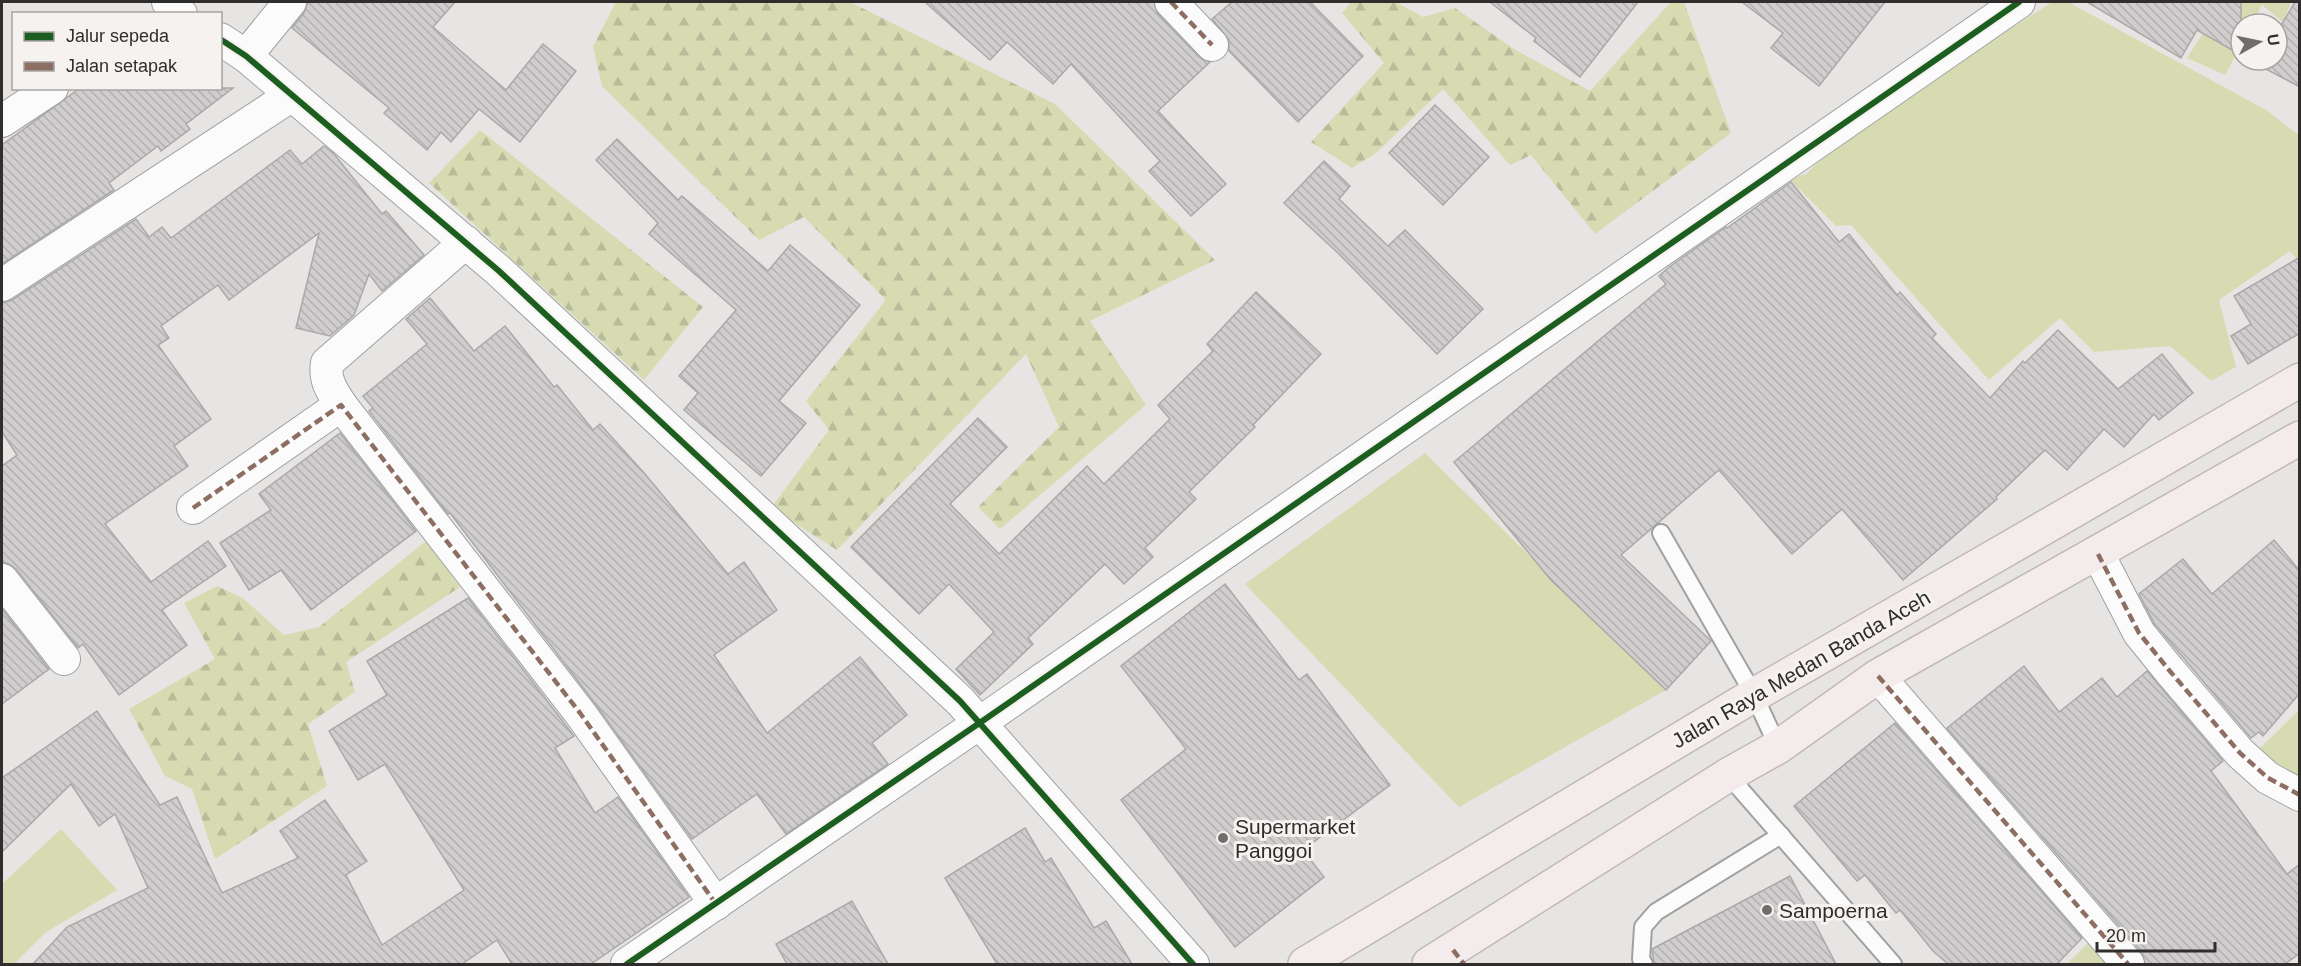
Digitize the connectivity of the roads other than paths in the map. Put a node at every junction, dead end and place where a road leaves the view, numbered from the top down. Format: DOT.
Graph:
graph roads {
  1 [pos="290,2"];
  2 [pos="1171,2"];
  3 [pos="2019,2"];
  4 [pos="222,40"];
  5 [pos="1212,45"];
  6 [pos="246,56"];
  7 [pos="49,90"];
  8 [pos="292,95"];
  9 [pos="2,121"];
  10 [pos="466,242"];
  11 [pos="2,285"];
  12 [pos="2300,380"];
  13 [pos="340,405"];
  14 [pos="2300,438"];
  15 [pos="194,508"];
  16 [pos="1660,533"];
  17 [pos="2098,554"];
  18 [pos="2,580"];
  19 [pos="64,659"];
  20 [pos="1878,676"];
  21 [pos="1754,695"];
  22 [pos="981,723"];
  23 [pos="1778,747"];
  24 [pos="1728,775"];
  25 [pos="2300,795"];
  26 [pos="1780,835"];
  27 [pos="716,904"];
  28 [pos="1449,960"];
  29 [pos="627,964"];
  30 [pos="1193,964"];
  31 [pos="1305,964"];
  32 [pos="1644,964"];
  33 [pos="1893,964"];
  34 [pos="2128,964"];
  1 -- 6 [label="street"];
  2 -- 5 [label="street"];
  3 -- 22 [label="street"];
  4 -- 6 [label="street"];
  6 -- 8 [label="street"];
  7 -- 9 [label="street"];
  8 -- 10 [label="street"];
  8 -- 11 [label="street"];
  10 -- 13 [label="street"];
  10 -- 22 [label="street"];
  12 -- 21 [label="highway, Jalan Raya Medan Banda Aceh"];
  13 -- 15 [label="street"];
  13 -- 27 [label="street"];
  14 -- 17 [label="highway"];
  16 -- 21 [label="lane"];
  17 -- 20 [label="highway"];
  17 -- 25 [label="street"];
  18 -- 19 [label="street"];
  20 -- 23 [label="highway"];
  20 -- 34 [label="street"];
  21 -- 23 [label="lane"];
  21 -- 31 [label="highway, Jalan Raya Medan Banda Aceh"];
  22 -- 27 [label="street"];
  22 -- 30 [label="street"];
  23 -- 24 [label="highway"];
  24 -- 26 [label="lane"];
  24 -- 28 [label="highway"];
  26 -- 32 [label="lane"];
  26 -- 33 [label="lane"];
  27 -- 29 [label="street"];
}
